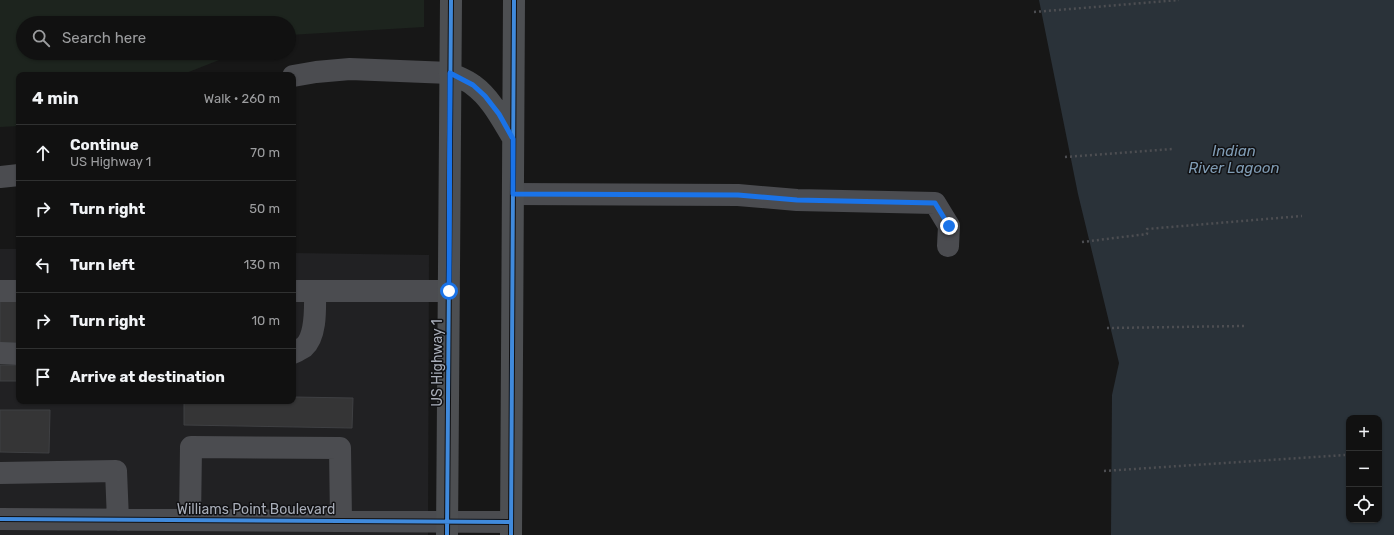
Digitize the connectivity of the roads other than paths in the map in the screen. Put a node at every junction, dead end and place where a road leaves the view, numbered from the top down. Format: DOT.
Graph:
graph roads {
  1 [pos="451,0"];
  2 [pos="514,0"];
  3 [pos="450,73"];
  4 [pos="296,75"];
  5 [pos="513,139"];
  6 [pos="16,174"];
  7 [pos="0,177"];
  8 [pos="513,194"];
  9 [pos="948,246"];
  10 [pos="0,290"];
  11 [pos="16,291"];
  12 [pos="296,291"];
  13 [pos="315,291"];
  14 [pos="449,291"];
  15 [pos="296,351"];
  16 [pos="0,354"];
  17 [pos="16,354"];
  18 [pos="0,473"];
  19 [pos="0,519"];
  20 [pos="118,520"];
  21 [pos="190,520"];
  22 [pos="341,521"];
  23 [pos="447,528"];
  24 [pos="511,529"];
  1 -- 3 [label="main road, US Highway 1"];
  2 -- 5 [label="main road"];
  3 -- 4 [label="street"];
  3 -- 5 [label="main road"];
  3 -- 14 [label="main road, US Highway 1"];
  5 -- 8 [label="main road"];
  6 -- 7 [label="street"];
  8 -- 9 [label="street"];
  8 -- 24 [label="main road"];
  10 -- 11 [label="street"];
  12 -- 13 [label="street"];
  13 -- 14 [label="street"];
  13 -- 15 [label="street"];
  14 -- 23 [label="main road, US Highway 1"];
  16 -- 17 [label="street"];
  18 -- 20 [label="street"];
  19 -- 20 [label="street, Williams Point Boulevard"];
  20 -- 21 [label="street, Williams Point Boulevard"];
  21 -- 22 [label="street, Williams Point Boulevard"];
  21 -- 22 [label="street"];
  22 -- 23 [label="street, Williams Point Boulevard"];
  23 -- 24 [label="street, Williams Point Boulevard"];
}
